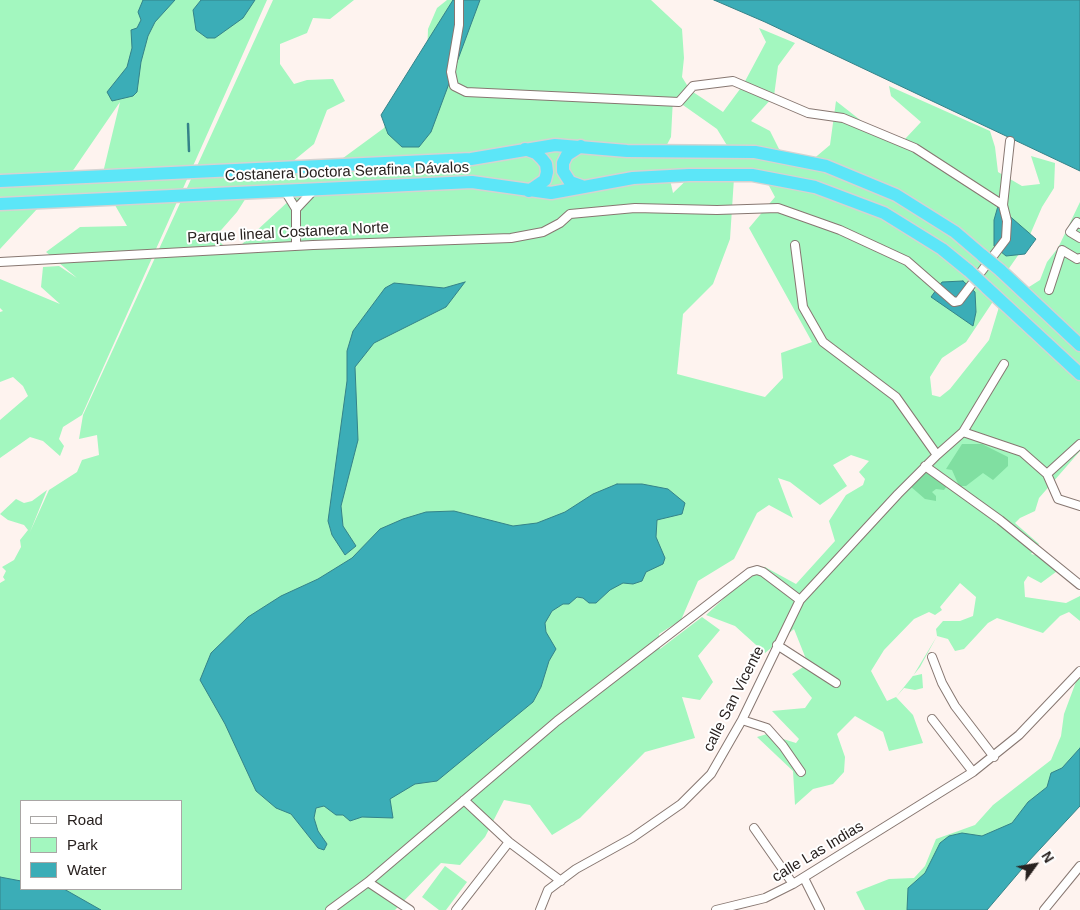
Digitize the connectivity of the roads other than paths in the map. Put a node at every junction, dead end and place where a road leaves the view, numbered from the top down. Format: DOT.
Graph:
graph roads {
  1 [pos="459,0"];
  2 [pos="1010,141"];
  3 [pos="581,146"];
  4 [pos="525,149"];
  5 [pos="0,181"];
  6 [pos="585,187"];
  7 [pos="286,191"];
  8 [pos="312,191"];
  9 [pos="529,191"];
  10 [pos="0,204"];
  11 [pos="1003,205"];
  12 [pos="296,209"];
  13 [pos="1080,224"];
  14 [pos="1080,238"];
  15 [pos="795,245"];
  16 [pos="296,246"];
  17 [pos="1080,258"];
  18 [pos="0,262"];
  19 [pos="1049,290"];
  20 [pos="1080,345"];
  21 [pos="1004,364"];
  22 [pos="1080,374"];
  23 [pos="963,432"];
  24 [pos="1080,444"];
  25 [pos="937,455"];
  26 [pos="925,466"];
  27 [pos="1047,474"];
  28 [pos="1080,506"];
  29 [pos="1080,585"];
  30 [pos="800,600"];
  31 [pos="777,646"];
  32 [pos="932,657"];
  33 [pos="1080,671"];
  34 [pos="836,683"];
  35 [pos="932,719"];
  36 [pos="742,720"];
  37 [pos="994,757"];
  38 [pos="801,772"];
  39 [pos="973,772"];
  40 [pos="464,800"];
  41 [pos="754,828"];
  42 [pos="509,842"];
  43 [pos="1080,866"];
  44 [pos="804,878"];
  45 [pos="561,881"];
  46 [pos="368,882"];
  47 [pos="793,884"];
  48 [pos="330,910"];
  49 [pos="410,910"];
  50 [pos="456,910"];
  51 [pos="540,910"];
  52 [pos="716,910"];
  53 [pos="820,910"];
  54 [pos="1044,910"];
  1 -- 11 [label="street"];
  2 -- 11 [label="street"];
  3 -- 4 [label="highway, Costanera Doctora Serafina Dávalos"];
  3 -- 6 [label="highway"];
  3 -- 20 [label="highway, Costanera Doctora Serafina Dávalos, bridge"];
  4 -- 5 [label="highway, Costanera Doctora Serafina Dávalos"];
  4 -- 9 [label="highway"];
  6 -- 9 [label="highway, Costanera Doctora Serafina Dávalos"];
  6 -- 22 [label="highway, Costanera Doctora Serafina Dávalos, bridge"];
  7 -- 8 [label="highway, Costanera Doctora Serafina Dávalos"];
  7 -- 10 [label="highway, Costanera Doctora Serafina Dávalos"];
  7 -- 12 [label="street"];
  8 -- 9 [label="highway, Costanera Doctora Serafina Dávalos"];
  8 -- 12 [label="street"];
  11 -- 16 [label="street, Parque lineal Costanera Norte"];
  12 -- 16 [label="street"];
  13 -- 14 [label="street"];
  15 -- 25 [label="street"];
  16 -- 18 [label="street, Parque lineal Costanera Norte"];
  17 -- 19 [label="street"];
  21 -- 23 [label="street, calle San Vicente"];
  23 -- 25 [label="street, calle San Vicente"];
  23 -- 27 [label="street"];
  24 -- 27 [label="street"];
  25 -- 26 [label="street, calle San Vicente"];
  26 -- 29 [label="street"];
  26 -- 30 [label="street, calle San Vicente"];
  27 -- 28 [label="street"];
  30 -- 31 [label="street, calle San Vicente"];
  30 -- 40 [label="street"];
  31 -- 34 [label="street"];
  31 -- 36 [label="street, calle San Vicente"];
  32 -- 37 [label="street"];
  33 -- 37 [label="street, calle Las Indias"];
  35 -- 39 [label="street"];
  36 -- 38 [label="street"];
  36 -- 45 [label="street, calle San Vicente"];
  37 -- 39 [label="street, calle Las Indias"];
  39 -- 44 [label="street, calle Las Indias"];
  40 -- 42 [label="street"];
  40 -- 46 [label="street"];
  41 -- 47 [label="street"];
  42 -- 45 [label="street"];
  42 -- 50 [label="street"];
  43 -- 54 [label="street"];
  44 -- 47 [label="street, calle Las Indias"];
  44 -- 53 [label="street"];
  45 -- 51 [label="street, calle San Vicente"];
  46 -- 48 [label="street"];
  46 -- 49 [label="street"];
  47 -- 52 [label="street, calle Las Indias"];
}
